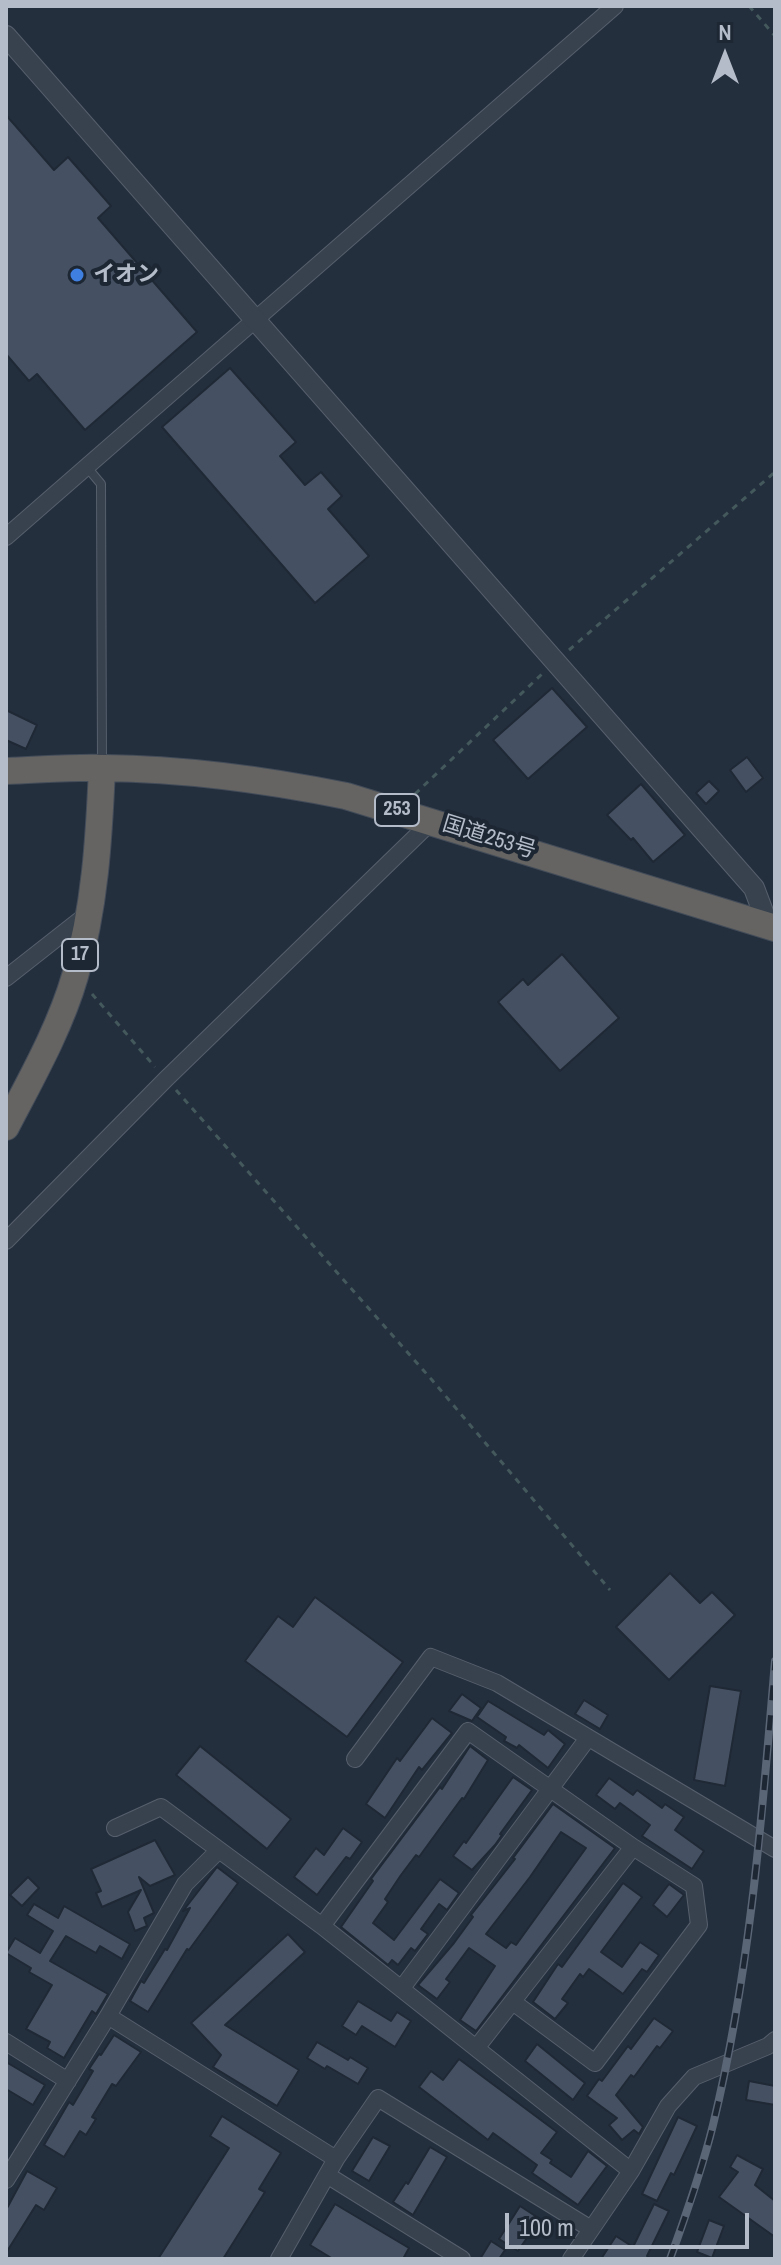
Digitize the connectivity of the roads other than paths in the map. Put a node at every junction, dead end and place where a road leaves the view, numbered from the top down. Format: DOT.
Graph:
graph roads {
  1 [pos="615,6"];
  2 [pos="6,36"];
  3 [pos="253,320"];
  4 [pos="86,466"];
  5 [pos="6,537"];
  6 [pos="102,768"];
  7 [pos="6,771"];
  8 [pos="433,820"];
  9 [pos="90,912"];
  10 [pos="772,926"];
  11 [pos="6,978"];
  12 [pos="6,1127"];
  13 [pos="6,1241"];
  14 [pos="588,1738"];
  15 [pos="355,1759"];
  16 [pos="552,1789"];
  17 [pos="115,1828"];
  18 [pos="633,1847"];
  19 [pos="775,1849"];
  20 [pos="219,1850"];
  21 [pos="322,1926"];
  22 [pos="402,1988"];
  23 [pos="513,2002"];
  24 [pos="108,2016"];
  25 [pos="775,2040"];
  26 [pos="6,2042"];
  27 [pos="477,2047"];
  28 [pos="68,2081"];
  29 [pos="336,2159"];
  30 [pos="631,2171"];
  31 [pos="327,2175"];
  32 [pos="6,2180"];
  33 [pos="591,2229"];
  34 [pos="279,2259"];
  35 [pos="462,2259"];
  36 [pos="571,2259"];
  1 -- 3 [label="street"];
  2 -- 3 [label="street"];
  3 -- 4 [label="street"];
  3 -- 10 [label="street"];
  4 -- 5 [label="street"];
  4 -- 6 [label="lane"];
  6 -- 7 [label="highway, 国道253号 / 253"];
  6 -- 8 [label="highway, 国道253号 / 253"];
  6 -- 9 [label="highway, 17"];
  8 -- 10 [label="highway, 国道253号 / 253"];
  8 -- 13 [label="street"];
  9 -- 11 [label="street"];
  9 -- 12 [label="highway, 17"];
  14 -- 15 [label="street"];
  14 -- 16 [label="street"];
  14 -- 19 [label="street"];
  16 -- 18 [label="street"];
  16 -- 21 [label="street"];
  16 -- 22 [label="street"];
  17 -- 20 [label="street"];
  18 -- 23 [label="street"];
  18 -- 23 [label="street"];
  20 -- 21 [label="street"];
  20 -- 24 [label="street"];
  21 -- 22 [label="street"];
  22 -- 27 [label="street"];
  23 -- 27 [label="street"];
  24 -- 28 [label="street"];
  24 -- 29 [label="street"];
  25 -- 30 [label="street"];
  26 -- 28 [label="street"];
  27 -- 30 [label="street"];
  28 -- 32 [label="street"];
  29 -- 31 [label="street"];
  29 -- 33 [label="street"];
  30 -- 33 [label="street"];
  31 -- 34 [label="street"];
  31 -- 35 [label="street"];
  33 -- 36 [label="street"];
}
